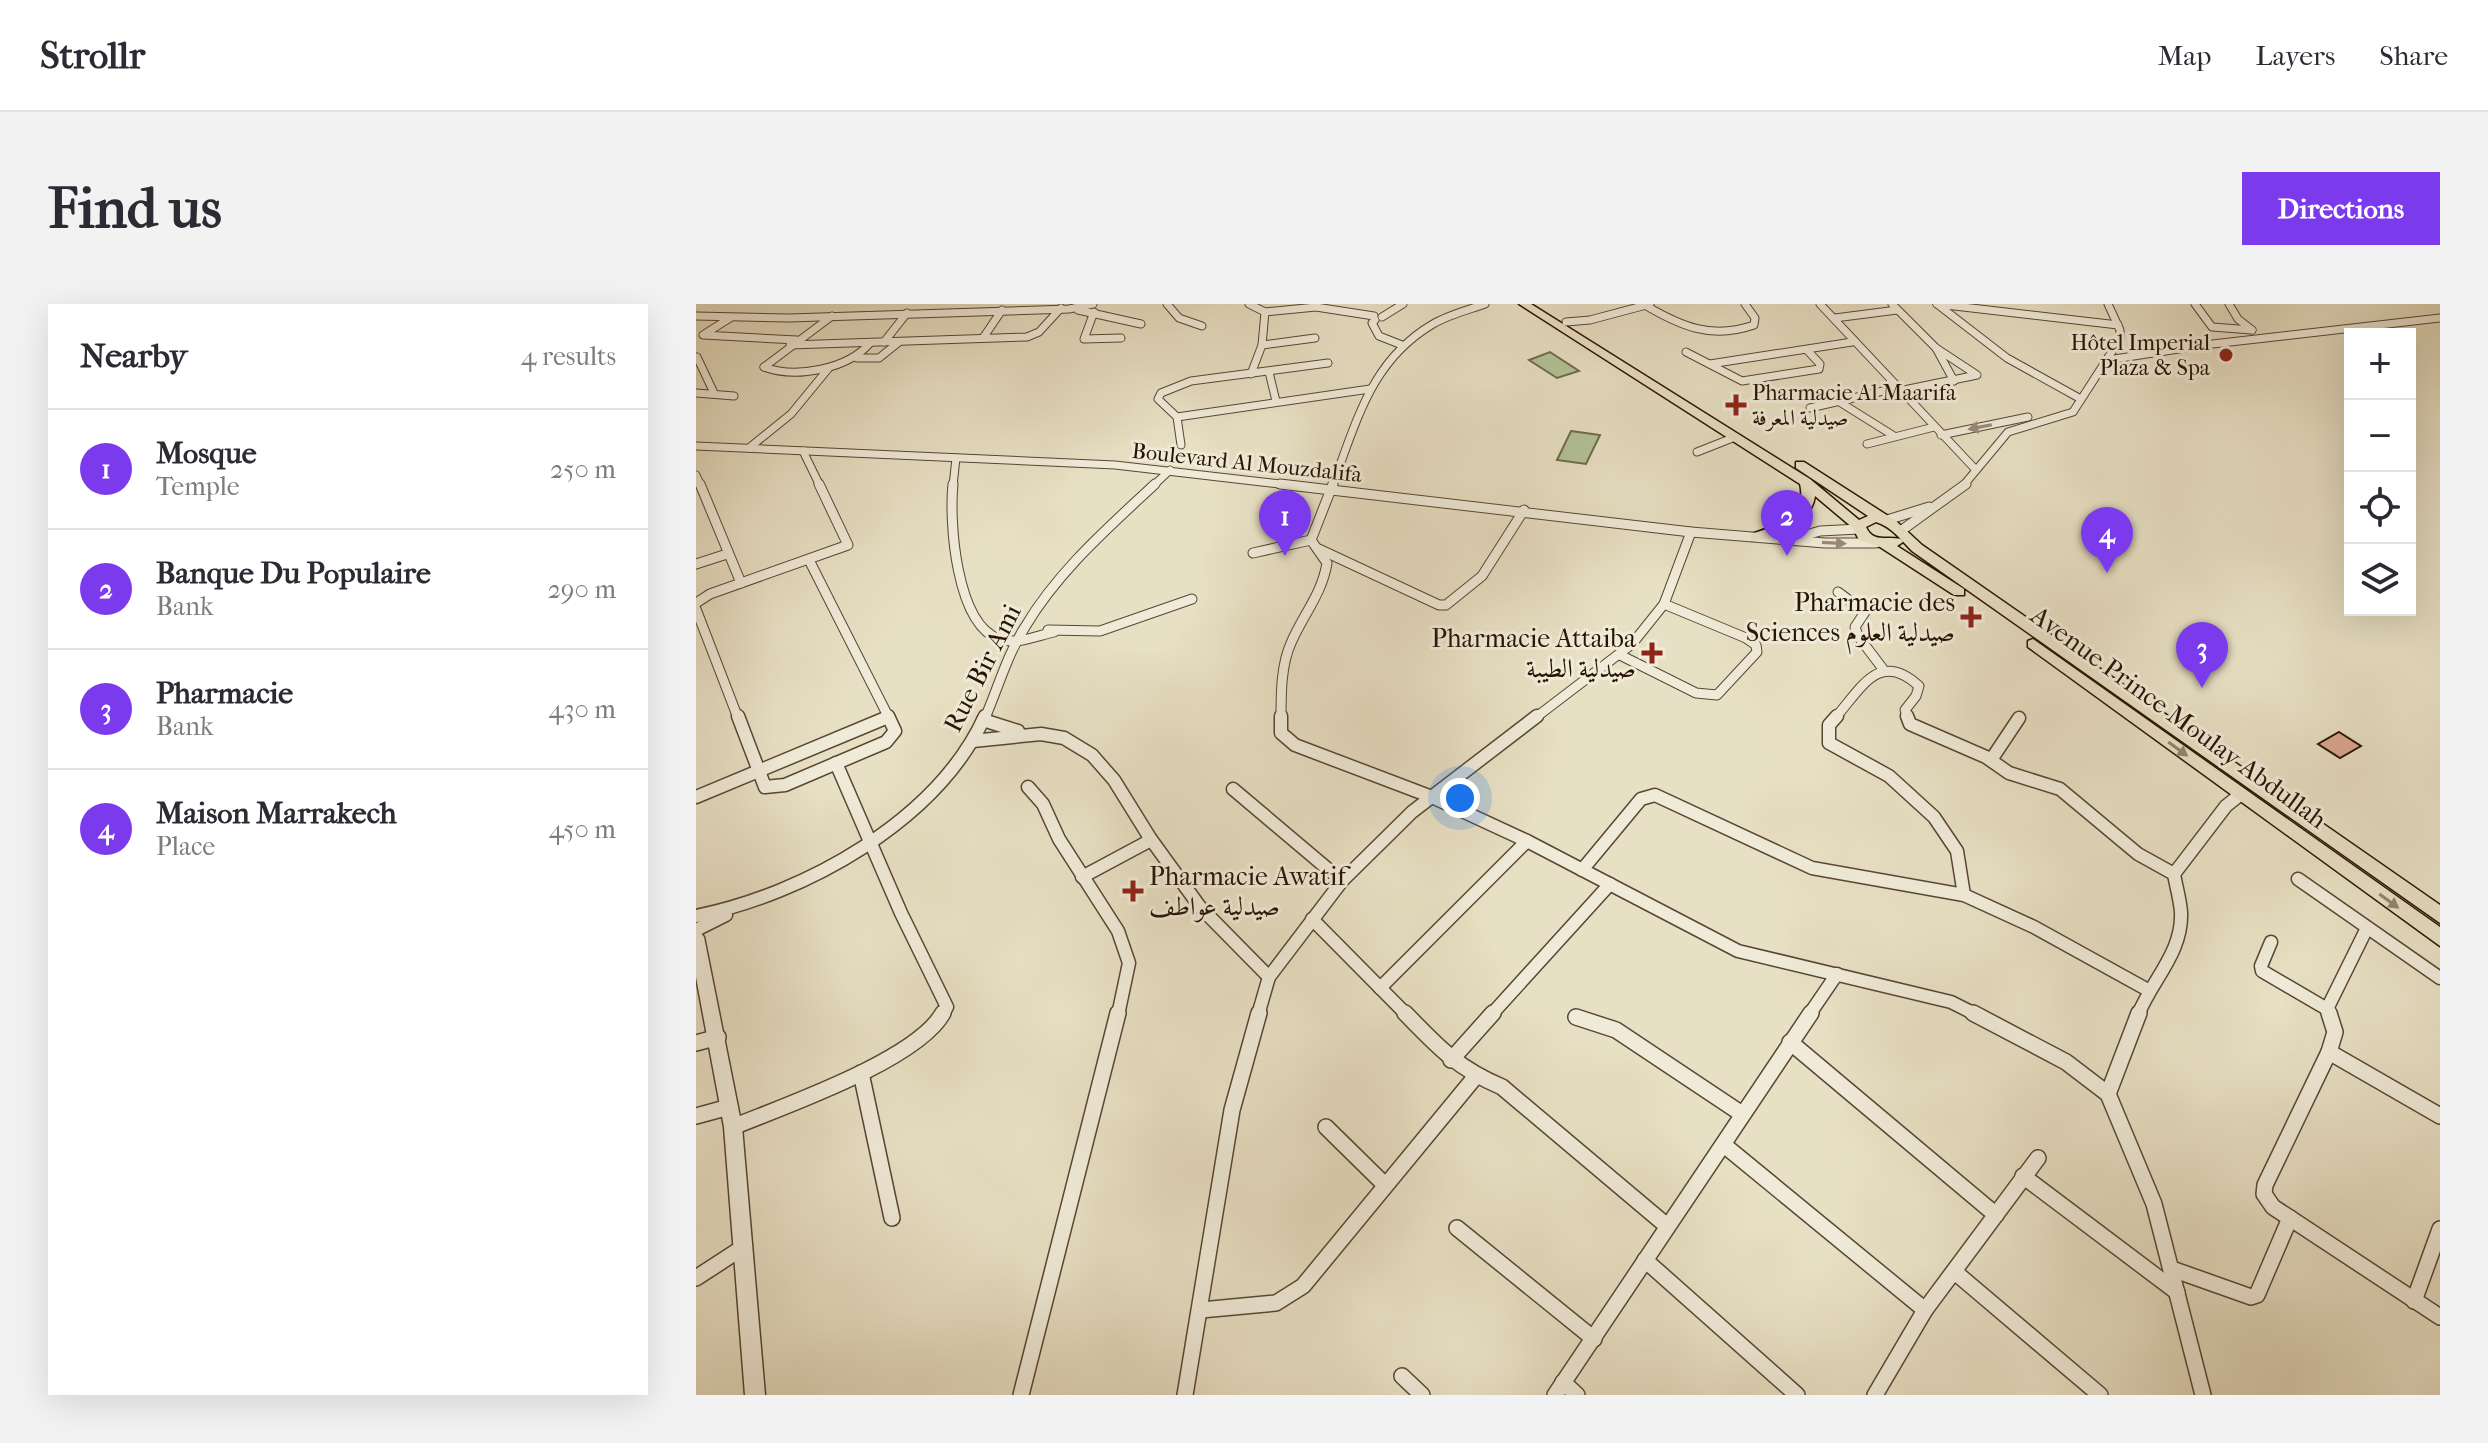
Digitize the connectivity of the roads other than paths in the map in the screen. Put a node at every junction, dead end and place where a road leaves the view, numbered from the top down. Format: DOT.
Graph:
graph roads {
  1 [pos="882,304"];
  2 [pos="953,304"];
  3 [pos="1167,304"];
  4 [pos="1249,304"];
  5 [pos="1403,304"];
  6 [pos="1485,304"];
  7 [pos="1524,304"];
  8 [pos="1539,304"];
  9 [pos="1646,304"];
  10 [pos="1745,304"];
  11 [pos="1820,304"];
  12 [pos="1937,304"];
  13 [pos="2108,304"];
  14 [pos="2195,304"];
  15 [pos="2229,304"];
  16 [pos="1046,306"];
  17 [pos="1283,306"];
  18 [pos="1895,307"];
  19 [pos="1093,308"];
  20 [pos="1065,309"];
  21 [pos="1002,310"];
  22 [pos="946,311"];
  23 [pos="1265,312"];
  24 [pos="907,313"];
  25 [pos="870,314"];
  26 [pos="696,316"];
  27 [pos="832,316"];
  28 [pos="730,318"];
  29 [pos="1377,318"];
  30 [pos="1835,318"];
  31 [pos="2440,318"];
  32 [pos="1590,320"];
  33 [pos="1566,322"];
  34 [pos="1141,324"];
  35 [pos="2118,325"];
  36 [pos="1202,326"];
  37 [pos="1579,330"];
  38 [pos="2252,330"];
  39 [pos="983,338"];
  40 [pos="1121,338"];
  41 [pos="1315,338"];
  42 [pos="2264,339"];
  43 [pos="793,342"];
  44 [pos="884,342"];
  45 [pos="899,342"];
  46 [pos="1852,342"];
  47 [pos="870,343"];
  48 [pos="1262,345"];
  49 [pos="1402,345"];
  50 [pos="1936,348"];
  51 [pos="1807,350"];
  52 [pos="1686,352"];
  53 [pos="697,357"];
  54 [pos="857,358"];
  55 [pos="2108,360"];
  56 [pos="1328,363"];
  57 [pos="1710,364"];
  58 [pos="828,369"];
  59 [pos="1269,372"];
  60 [pos="1251,374"];
  61 [pos="1954,381"];
  62 [pos="1370,389"];
  63 [pos="1897,390"];
  64 [pos="696,393"];
  65 [pos="714,393"];
  66 [pos="734,396"];
  67 [pos="1276,401"];
  68 [pos="1838,401"];
  69 [pos="2077,403"];
  70 [pos="1810,408"];
  71 [pos="1177,417"];
  72 [pos="1934,427"];
  73 [pos="1941,435"];
  74 [pos="1894,436"];
  75 [pos="1735,437"];
  76 [pos="1867,444"];
  77 [pos="1181,445"];
  78 [pos="696,446"];
  79 [pos="749,448"];
  80 [pos="803,451"];
  81 [pos="1697,452"];
  82 [pos="956,458"];
  83 [pos="1170,470"];
  84 [pos="1976,470"];
  85 [pos="696,475"];
  86 [pos="1806,482"];
  87 [pos="1328,490"];
  88 [pos="1932,506"];
  89 [pos="1524,510"];
  90 [pos="1885,520"];
  91 [pos="1859,528"];
  92 [pos="1691,532"];
  93 [pos="1903,532"];
  94 [pos="1756,537"];
  95 [pos="1792,539"];
  96 [pos="1312,543"];
  97 [pos="1880,543"];
  98 [pos="1253,553"];
  99 [pos="727,554"];
  100 [pos="809,560"];
  101 [pos="696,564"];
  102 [pos="741,583"];
  103 [pos="1838,592"];
  104 [pos="1192,599"];
  105 [pos="1664,604"];
  106 [pos="696,606"];
  107 [pos="1025,625"];
  108 [pos="1054,632"];
  109 [pos="1018,641"];
  110 [pos="1620,655"];
  111 [pos="1883,669"];
  112 [pos="888,717"];
  113 [pos="2019,718"];
  114 [pos="983,720"];
  115 [pos="1021,732"];
  116 [pos="973,741"];
  117 [pos="1991,760"];
  118 [pos="836,763"];
  119 [pos="757,771"];
  120 [pos="1028,787"];
  121 [pos="1233,789"];
  122 [pos="2241,794"];
  123 [pos="696,797"];
  124 [pos="1432,797"];
  125 [pos="1151,840"];
  126 [pos="1527,841"];
  127 [pos="872,843"];
  128 [pos="1582,870"];
  129 [pos="2174,874"];
  130 [pos="1082,877"];
  131 [pos="2298,879"];
  132 [pos="1342,881"];
  133 [pos="1610,884"];
  134 [pos="1964,895"];
  135 [pos="736,910"];
  136 [pos="2440,915"];
  137 [pos="696,916"];
  138 [pos="1312,919"];
  139 [pos="2367,928"];
  140 [pos="696,930"];
  141 [pos="2440,938"];
  142 [pos="2271,942"];
  143 [pos="697,948"];
  144 [pos="1837,974"];
  145 [pos="1269,977"];
  146 [pos="2440,978"];
  147 [pos="1380,988"];
  148 [pos="2148,990"];
  149 [pos="2327,1009"];
  150 [pos="1576,1017"];
  151 [pos="718,1037"];
  152 [pos="1790,1042"];
  153 [pos="696,1043"];
  154 [pos="2329,1052"];
  155 [pos="1451,1060"];
  156 [pos="861,1073"];
  157 [pos="1476,1076"];
  158 [pos="2108,1094"];
  159 [pos="729,1107"];
  160 [pos="1742,1114"];
  161 [pos="696,1116"];
  162 [pos="2440,1116"];
  163 [pos="733,1127"];
  164 [pos="1326,1127"];
  165 [pos="1724,1145"];
  166 [pos="2038,1158"];
  167 [pos="2023,1176"];
  168 [pos="1385,1185"];
  169 [pos="1996,1215"];
  170 [pos="892,1218"];
  171 [pos="2290,1218"];
  172 [pos="1667,1226"];
  173 [pos="1457,1228"];
  174 [pos="2440,1229"];
  175 [pos="742,1248"];
  176 [pos="1645,1260"];
  177 [pos="2172,1269"];
  178 [pos="1956,1273"];
  179 [pos="696,1278"];
  180 [pos="2177,1292"];
  181 [pos="2414,1301"];
  182 [pos="1201,1310"];
  183 [pos="1925,1310"];
  184 [pos="2440,1317"];
  185 [pos="1594,1339"];
  186 [pos="1402,1376"];
  187 [pos="1559,1388"];
  188 [pos="1882,1392"];
  189 [pos="2206,1393"];
  190 [pos="755,1395"];
  191 [pos="1021,1395"];
  192 [pos="1185,1395"];
  193 [pos="1422,1395"];
  194 [pos="1577,1395"];
  195 [pos="1797,1395"];
  196 [pos="2100,1395"];
  1 -- 25 [label="street"];
  2 -- 22 [label="street"];
  3 -- 36 [label="street"];
  4 -- 23 [label="street"];
  5 -- 29 [label="street"];
  6 -- 49 [label="street"];
  7 -- 75 [label="main road"];
  8 -- 33 [label="main road"];
  9 -- 10 [label="street"];
  9 -- 32 [label="street"];
  11 -- 30 [label="street"];
  12 -- 35 [label="street"];
  12 -- 69 [label="street"];
  13 -- 35 [label="street"];
  14 -- 38 [label="street"];
  15 -- 38 [label="street"];
  16 -- 20 [label="street"];
  16 -- 21 [label="street"];
  17 -- 23 [label="street"];
  17 -- 29 [label="street"];
  18 -- 30 [label="street"];
  18 -- 50 [label="street"];
  19 -- 20 [label="street"];
  19 -- 34 [label="street"];
  19 -- 40 [label="street"];
  20 -- 39 [label="street"];
  21 -- 22 [label="street"];
  21 -- 39 [label="street"];
  22 -- 24 [label="street"];
  23 -- 48 [label="street"];
  24 -- 25 [label="street"];
  24 -- 44 [label="street"];
  25 -- 27 [label="street"];
  26 -- 28 [label="street"];
  27 -- 28 [label="street"];
  27 -- 43 [label="street"];
  28 -- 43 [label="street"];
  29 -- 49 [label="street"];
  30 -- 46 [label="street"];
  31 -- 42 [label="street"];
  32 -- 33 [label="street"];
  32 -- 37 [label="street"];
  33 -- 37 [label="main road"];
  35 -- 55 [label="street"];
  37 -- 90 [label="main road"];
  38 -- 42 [label="street"];
  39 -- 45 [label="street"];
  41 -- 48 [label="street"];
  42 -- 55 [label="street"];
  43 -- 47 [label="street"];
  43 -- 58 [label="street"];
  44 -- 45 [label="street"];
  44 -- 47 [label="street"];
  45 -- 54 [label="street"];
  46 -- 51 [label="street"];
  46 -- 63 [label="street"];
  47 -- 54 [label="street"];
  48 -- 60 [label="street"];
  49 -- 62 [label="street"];
  50 -- 61 [label="street"];
  50 -- 61 [label="street"];
  51 -- 57 [label="street"];
  51 -- 57 [label="street"];
  52 -- 57 [label="street"];
  53 -- 65 [label="street"];
  54 -- 58 [label="street"];
  55 -- 69 [label="street"];
  56 -- 59 [label="street"];
  58 -- 79 [label="street"];
  59 -- 60 [label="street"];
  59 -- 67 [label="street"];
  60 -- 71 [label="street"];
  61 -- 63 [label="street"];
  62 -- 67 [label="street"];
  62 -- 87 [label="street"];
  63 -- 68 [label="street"];
  63 -- 72 [label="street"];
  64 -- 65 [label="street"];
  65 -- 66 [label="street"];
  67 -- 71 [label="street"];
  68 -- 70 [label="street"];
  68 -- 74 [label="street"];
  69 -- 73 [label="street, one-way"];
  69 -- 84 [label="street"];
  71 -- 77 [label="street"];
  72 -- 73 [label="street"];
  72 -- 74 [label="street"];
  73 -- 84 [label="street"];
  74 -- 76 [label="street"];
  75 -- 81 [label="street"];
  75 -- 86 [label="main road"];
  78 -- 79 [label="street, Boulevard Al Mouzdalifa"];
  79 -- 80 [label="street, Boulevard Al Mouzdalifa"];
  80 -- 82 [label="street, Boulevard Al Mouzdalifa"];
  80 -- 100 [label="street"];
  82 -- 83 [label="street, Boulevard Al Mouzdalifa"];
  82 -- 109 [label="street"];
  83 -- 87 [label="street, Boulevard Al Mouzdalifa"];
  83 -- 107 [label="street, Rue Bir Ami"];
  84 -- 88 [label="street"];
  85 -- 99 [label="street"];
  86 -- 91 [label="main road"];
  86 -- 94 [label="main road"];
  87 -- 89 [label="street, Boulevard Al Mouzdalifa"];
  87 -- 96 [label="street"];
  88 -- 90 [label="street"];
  88 -- 93 [label="street"];
  89 -- 92 [label="street, Boulevard Al Mouzdalifa"];
  89 -- 96 [label="street"];
  90 -- 91 [label="main road"];
  90 -- 93 [label="main road, Avenue Prince Moulay Abdullah"];
  91 -- 95 [label="street, Boulevard Al Mouzdalifa"];
  91 -- 97 [label="main road, Avenue Prince Moulay Abdullah"];
  92 -- 94 [label="street, Boulevard Al Mouzdalifa"];
  92 -- 105 [label="street"];
  93 -- 97 [label="main road"];
  93 -- 136 [label="main road, Avenue Prince Moulay Abdullah"];
  94 -- 95 [label="street, Boulevard Al Mouzdalifa"];
  95 -- 97 [label="street, Boulevard Al Mouzdalifa, one-way"];
  96 -- 98 [label="street"];
  96 -- 124 [label="street"];
  97 -- 122 [label="main road, Avenue Prince Moulay Abdullah, one-way"];
  99 -- 101 [label="street"];
  99 -- 102 [label="street"];
  100 -- 102 [label="street"];
  100 -- 112 [label="street"];
  102 -- 106 [label="street"];
  103 -- 111 [label="street"];
  104 -- 108 [label="street"];
  105 -- 110 [label="street"];
  105 -- 110 [label="street"];
  106 -- 119 [label="street"];
  107 -- 108 [label="street"];
  107 -- 109 [label="street, Rue Bir Ami"];
  108 -- 109 [label="street"];
  109 -- 114 [label="street, Rue Bir Ami"];
  110 -- 124 [label="street"];
  111 -- 117 [label="street"];
  111 -- 134 [label="street"];
  112 -- 118 [label="street"];
  112 -- 119 [label="street"];
  113 -- 117 [label="street"];
  114 -- 115 [label="street"];
  114 -- 116 [label="street, Rue Bir Ami"];
  115 -- 116 [label="street"];
  115 -- 125 [label="street"];
  116 -- 127 [label="street, Rue Bir Ami"];
  117 -- 129 [label="street"];
  118 -- 119 [label="street"];
  118 -- 127 [label="street"];
  119 -- 123 [label="street"];
  120 -- 130 [label="street"];
  121 -- 132 [label="street"];
  122 -- 129 [label="street"];
  122 -- 141 [label="main road, Avenue Prince Moulay Abdullah, one-way"];
  124 -- 126 [label="street"];
  124 -- 132 [label="street"];
  125 -- 130 [label="street"];
  125 -- 145 [label="street"];
  126 -- 128 [label="street"];
  126 -- 147 [label="street"];
  127 -- 135 [label="street, Rue Bir Ami"];
  127 -- 156 [label="street"];
  128 -- 133 [label="street"];
  128 -- 134 [label="street"];
  129 -- 148 [label="street"];
  130 -- 191 [label="street"];
  131 -- 139 [label="street"];
  132 -- 138 [label="street"];
  133 -- 144 [label="street"];
  133 -- 155 [label="street"];
  134 -- 148 [label="street"];
  135 -- 137 [label="street, Rue Bir Ami"];
  135 -- 140 [label="street, Rue Bir Ami"];
  138 -- 145 [label="street"];
  138 -- 147 [label="street"];
  139 -- 146 [label="street"];
  139 -- 149 [label="street"];
  142 -- 149 [label="street"];
  143 -- 151 [label="street"];
  144 -- 152 [label="street"];
  144 -- 158 [label="street"];
  145 -- 182 [label="street"];
  147 -- 155 [label="street"];
  148 -- 158 [label="street"];
  149 -- 154 [label="street"];
  150 -- 160 [label="street"];
  151 -- 153 [label="street"];
  151 -- 159 [label="street"];
  152 -- 160 [label="street"];
  152 -- 169 [label="street"];
  154 -- 162 [label="street"];
  154 -- 171 [label="street"];
  155 -- 157 [label="street"];
  156 -- 163 [label="street"];
  156 -- 170 [label="street"];
  157 -- 168 [label="street"];
  157 -- 172 [label="street"];
  158 -- 177 [label="street"];
  159 -- 161 [label="street"];
  159 -- 163 [label="street"];
  160 -- 165 [label="street"];
  163 -- 175 [label="street"];
  164 -- 168 [label="street"];
  165 -- 172 [label="street"];
  165 -- 183 [label="street"];
  166 -- 167 [label="street"];
  167 -- 169 [label="street"];
  167 -- 180 [label="street"];
  168 -- 182 [label="street"];
  169 -- 178 [label="street"];
  171 -- 177 [label="street"];
  171 -- 181 [label="street"];
  172 -- 176 [label="street"];
  173 -- 185 [label="street"];
  174 -- 181 [label="street"];
  175 -- 179 [label="street"];
  175 -- 190 [label="street"];
  176 -- 185 [label="street"];
  176 -- 195 [label="street"];
  177 -- 180 [label="street"];
  178 -- 183 [label="street"];
  178 -- 196 [label="street"];
  180 -- 189 [label="street"];
  181 -- 184 [label="street"];
  182 -- 192 [label="street"];
  183 -- 188 [label="street"];
  185 -- 187 [label="street"];
  186 -- 193 [label="street"];
  187 -- 194 [label="street"];
}
